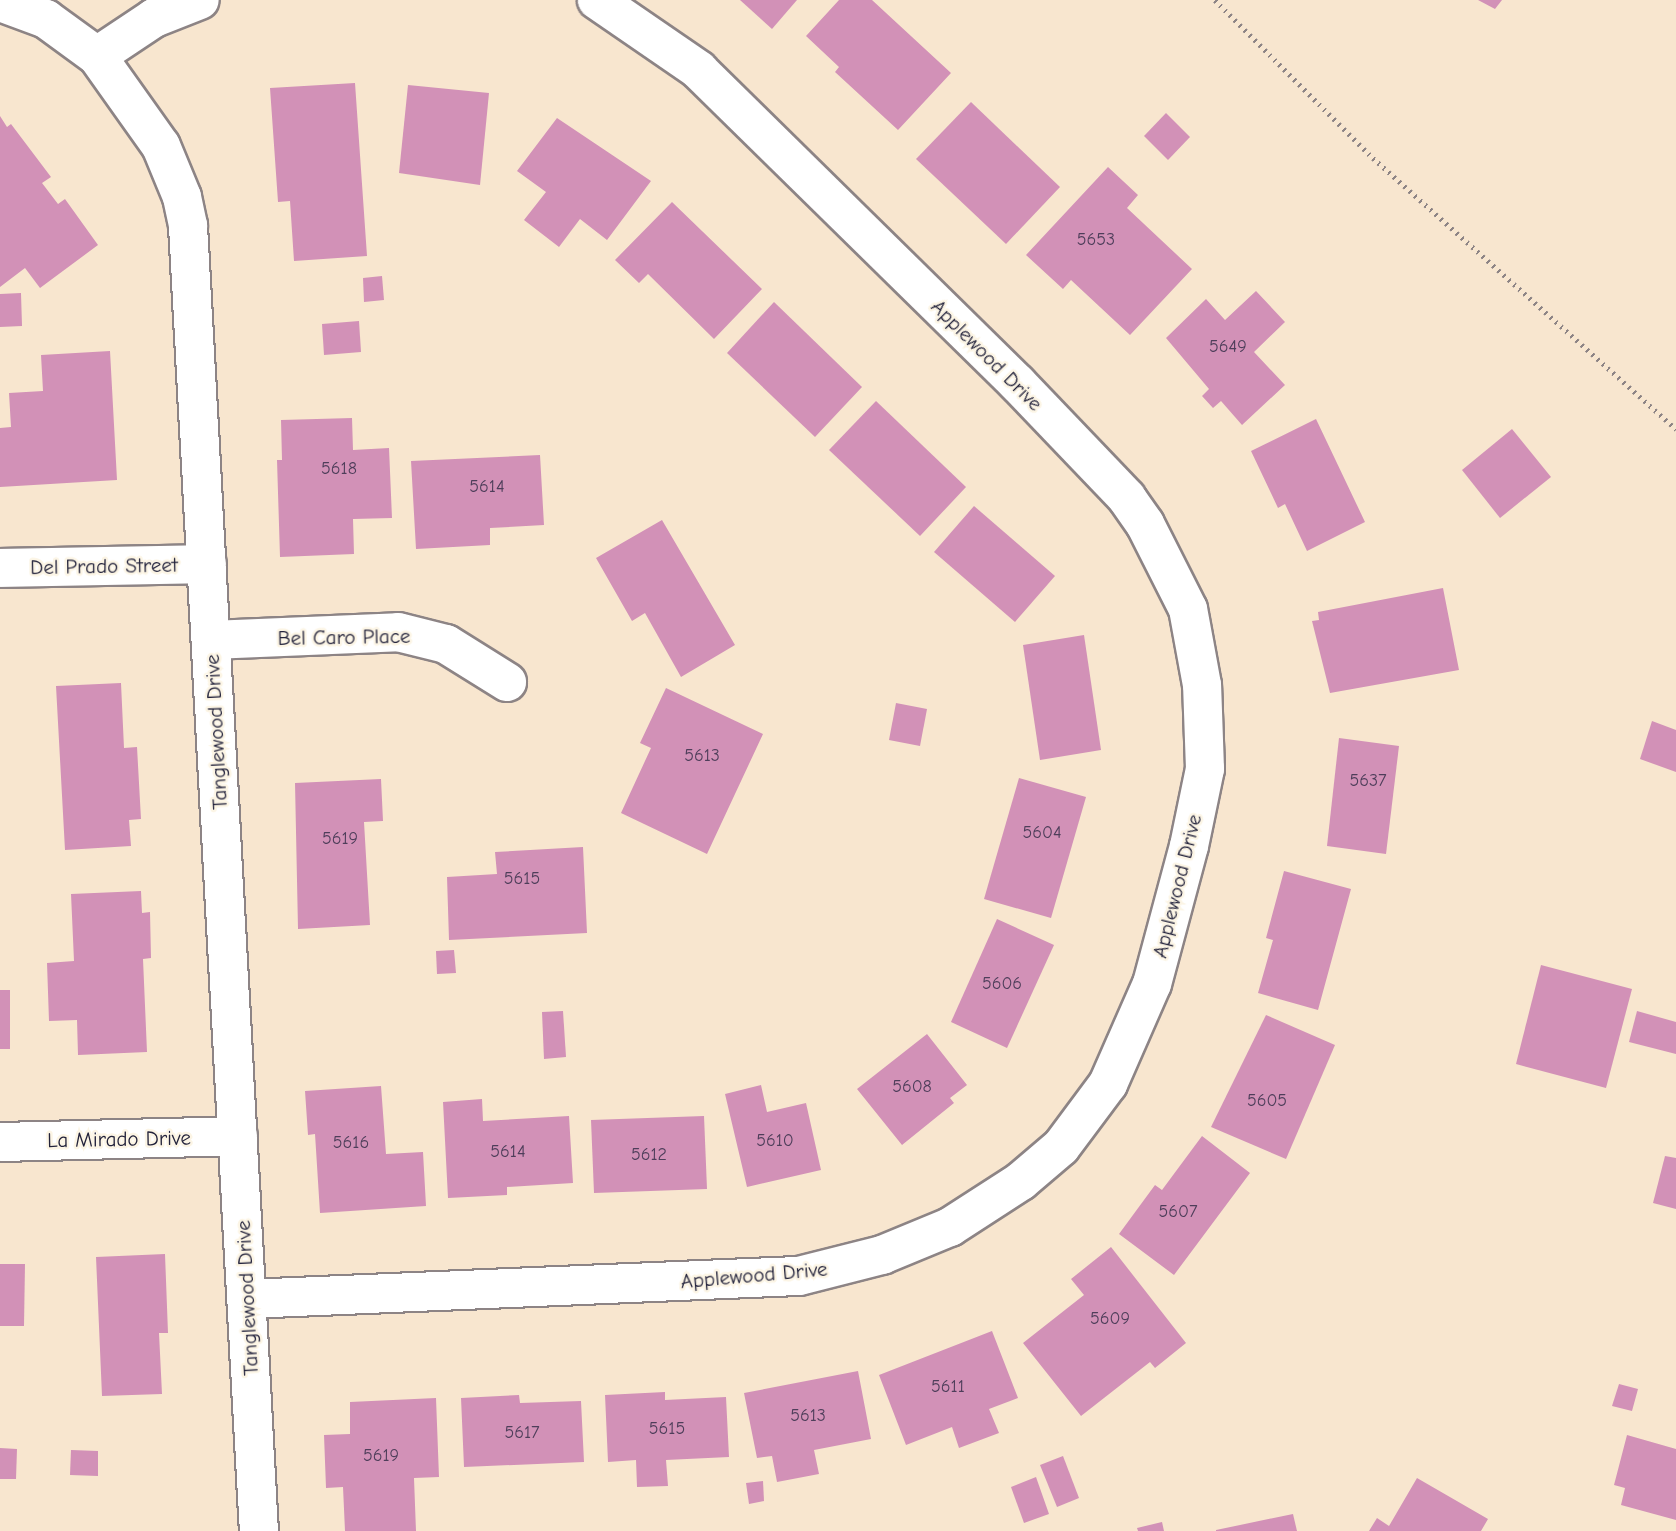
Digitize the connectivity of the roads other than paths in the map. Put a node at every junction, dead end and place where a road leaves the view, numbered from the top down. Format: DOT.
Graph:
graph roads {
  1 [pos="200,0"];
  2 [pos="597,0"];
  3 [pos="14,3"];
  4 [pos="97,56"];
  5 [pos="207,564"];
  6 [pos="0,568"];
  7 [pos="211,640"];
  8 [pos="507,682"];
  9 [pos="238,1136"];
  10 [pos="0,1142"];
  11 [pos="247,1299"];
  12 [pos="259,1531"];
  1 -- 4 [label="street"];
  2 -- 11 [label="street, Applewood Drive"];
  3 -- 4 [label="street, Tanglewood Drive"];
  4 -- 5 [label="street, Tanglewood Drive"];
  5 -- 6 [label="street, Del Prado Street"];
  5 -- 7 [label="street, Tanglewood Drive"];
  7 -- 8 [label="street, Bel Caro Place"];
  7 -- 9 [label="street, Tanglewood Drive"];
  9 -- 10 [label="street, La Mirado Drive"];
  9 -- 11 [label="street, Tanglewood Drive"];
  11 -- 12 [label="street, Tanglewood Drive"];
}
